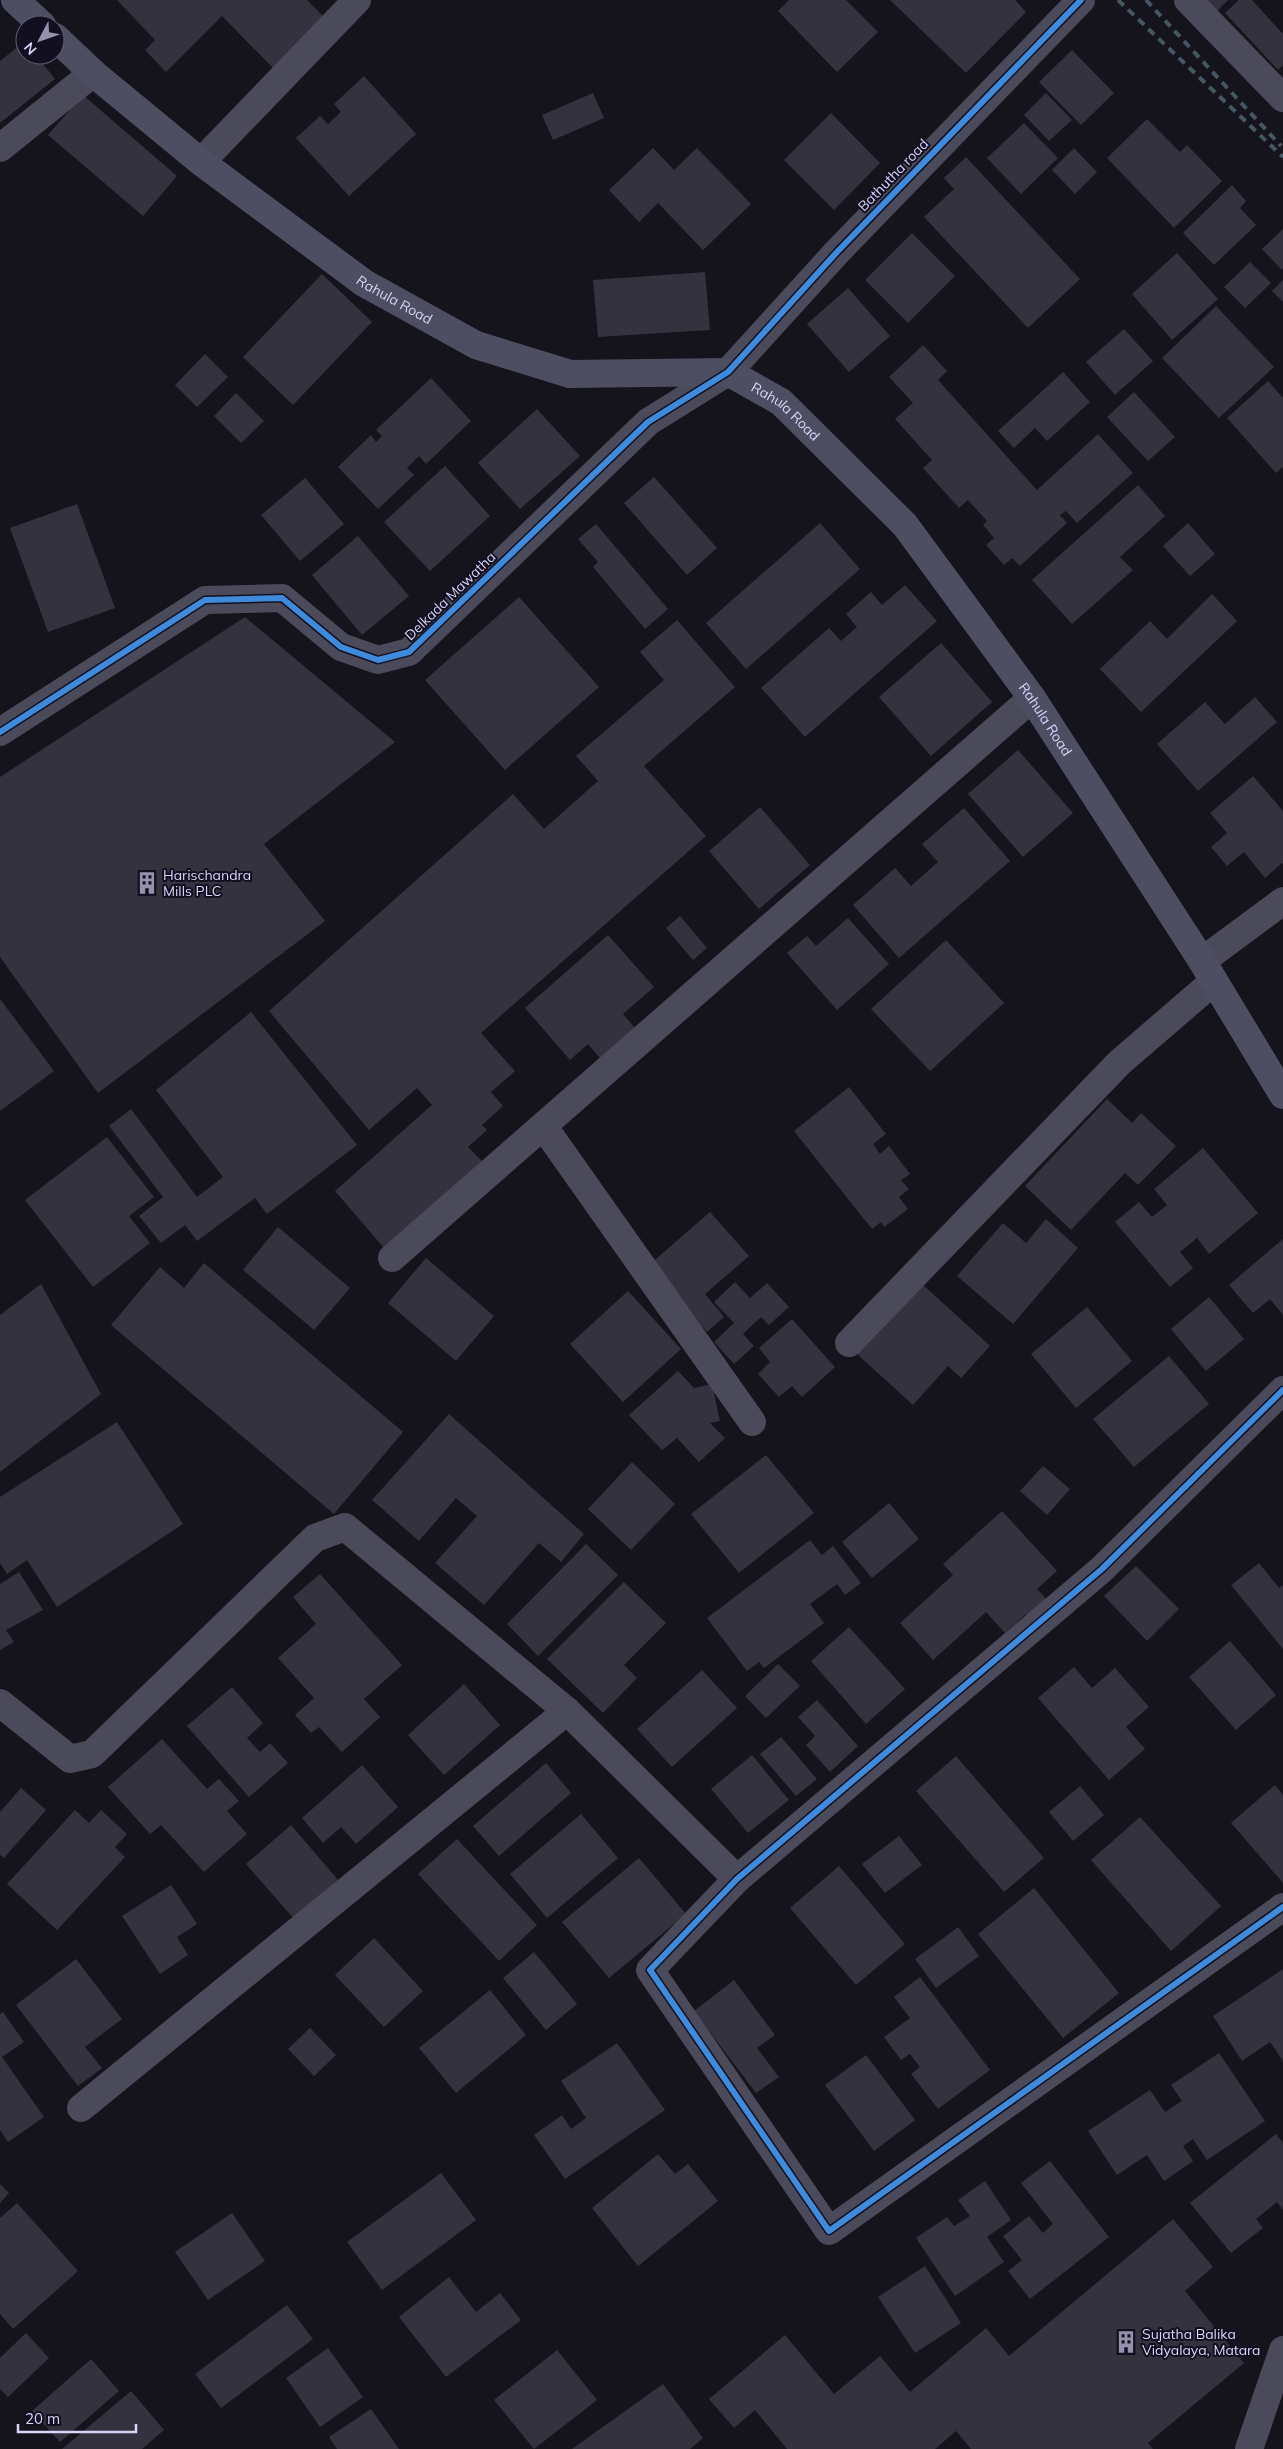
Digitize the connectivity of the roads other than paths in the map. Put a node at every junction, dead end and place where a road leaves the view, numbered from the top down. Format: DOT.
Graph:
graph roads {
  1 [pos="15,0"];
  2 [pos="357,0"];
  3 [pos="1081,0"];
  4 [pos="1188,0"];
  5 [pos="31,15"];
  6 [pos="65,46"];
  7 [pos="93,73"];
  8 [pos="1283,98"];
  9 [pos="0,148"];
  10 [pos="201,162"];
  11 [pos="728,372"];
  12 [pos="1032,698"];
  13 [pos="0,732"];
  14 [pos="1283,901"];
  15 [pos="1208,971"];
  16 [pos="1283,1095"];
  17 [pos="544,1127"];
  18 [pos="392,1258"];
  19 [pos="849,1343"];
  20 [pos="1283,1390"];
  21 [pos="752,1422"];
  22 [pos="0,1702"];
  23 [pos="568,1712"];
  24 [pos="737,1880"];
  25 [pos="1283,1908"];
  26 [pos="81,2108"];
  27 [pos="1283,2350"];
  28 [pos="1249,2449"];
  1 -- 5 [label="main road"];
  2 -- 10 [label="street"];
  3 -- 11 [label="street, Bathutha road"];
  4 -- 8 [label="street"];
  6 -- 7 [label="main road, Rahula Road"];
  7 -- 9 [label="street"];
  7 -- 10 [label="main road, Rahula Road"];
  10 -- 11 [label="main road, Rahula Road"];
  11 -- 12 [label="main road, Rahula Road"];
  11 -- 13 [label="street, Delkada Mawatha"];
  12 -- 15 [label="main road, Rahula Road"];
  12 -- 17 [label="street"];
  14 -- 15 [label="street"];
  15 -- 16 [label="main road, Rahula Road"];
  15 -- 19 [label="street"];
  17 -- 18 [label="street"];
  17 -- 21 [label="street"];
  20 -- 24 [label="street"];
  22 -- 23 [label="street"];
  23 -- 24 [label="street"];
  23 -- 26 [label="street"];
  24 -- 25 [label="street"];
  27 -- 28 [label="street"];
}
